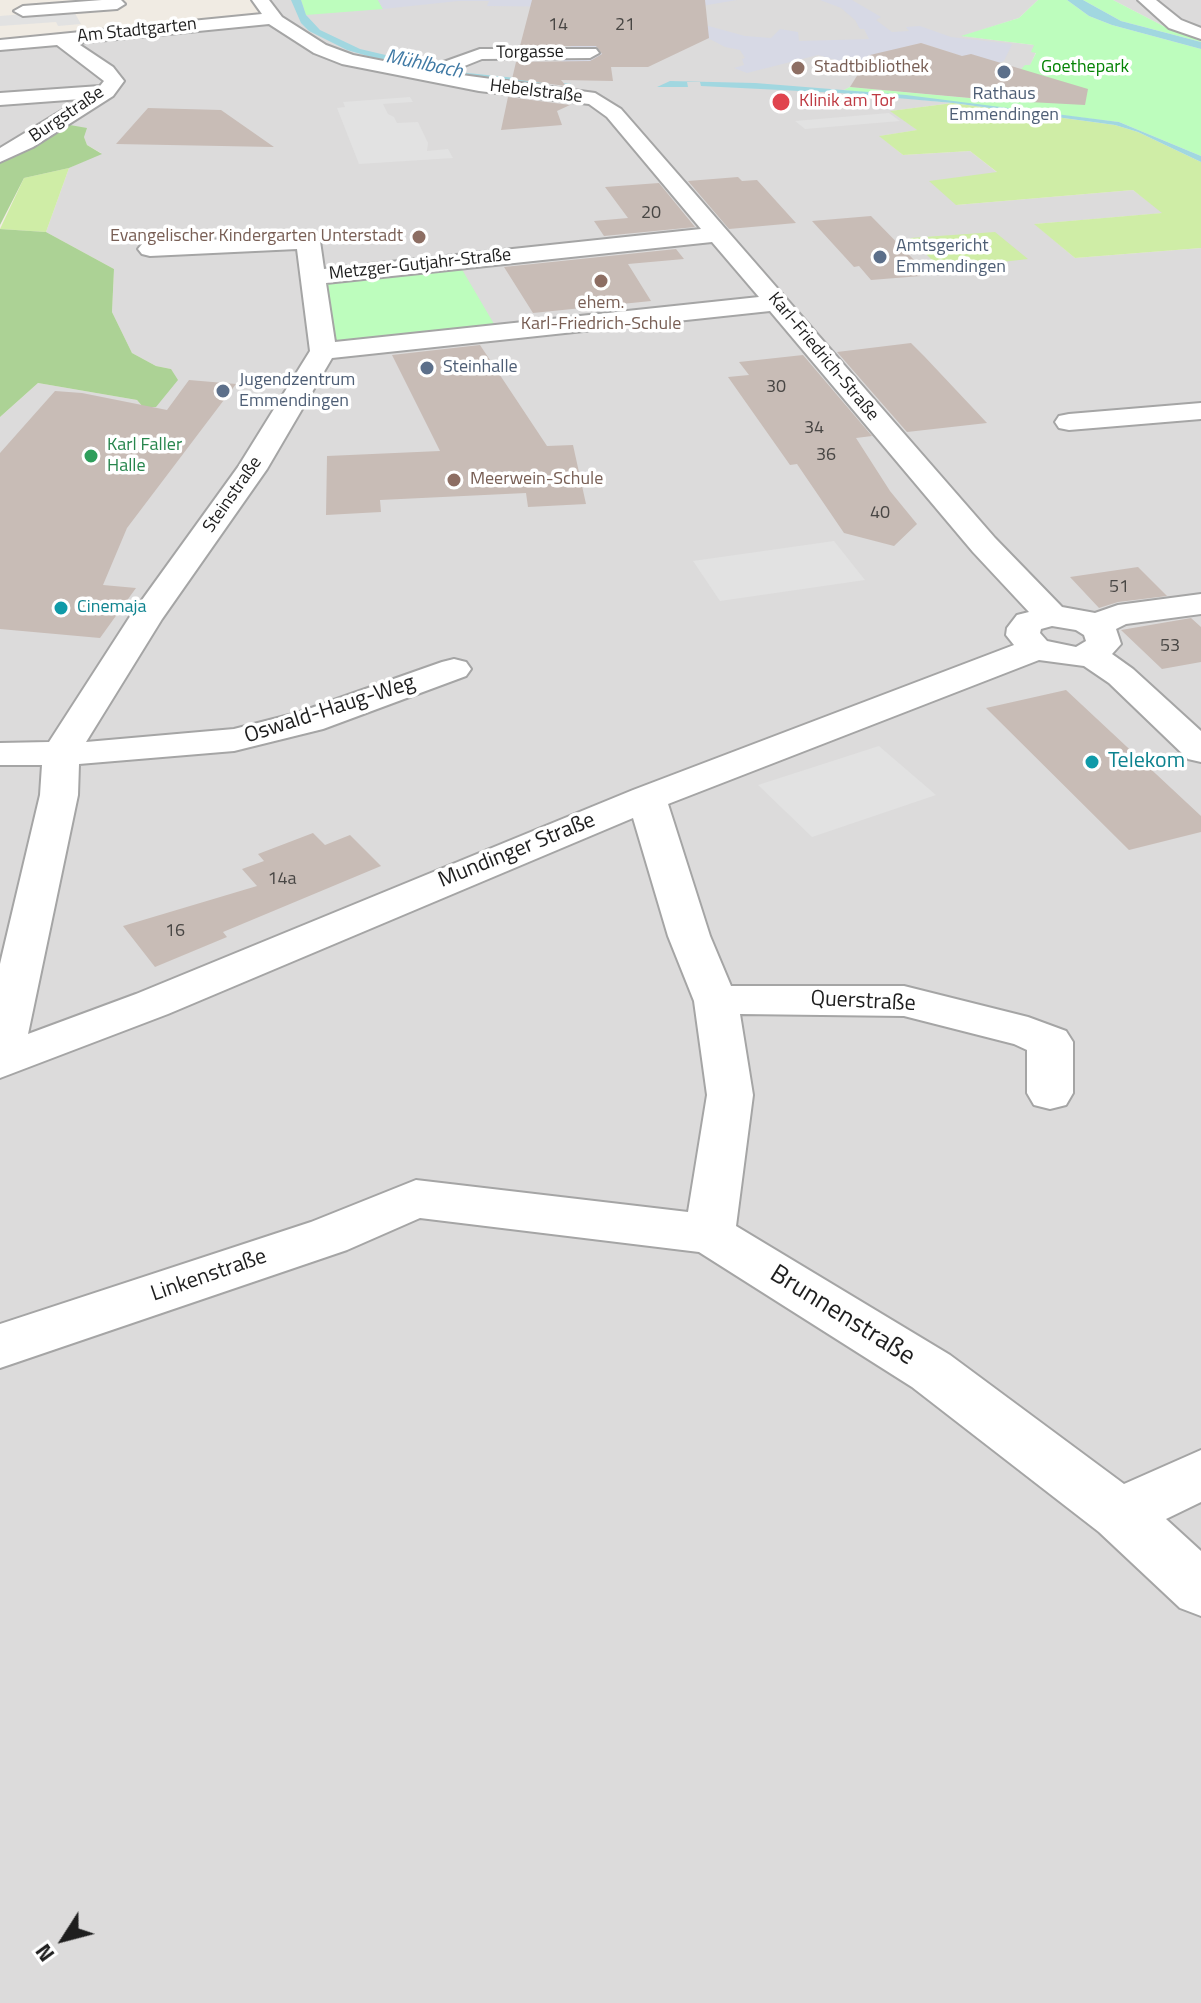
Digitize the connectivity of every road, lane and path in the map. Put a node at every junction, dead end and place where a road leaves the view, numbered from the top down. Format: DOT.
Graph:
graph roads {
  1 [pos="260,0"];
  2 [pos="1146,0"];
  3 [pos="131,3"];
  4 [pos="23,11"];
  5 [pos="274,18"];
  6 [pos="1201,34"];
  7 [pos="60,39"];
  8 [pos="0,45"];
  9 [pos="590,53"];
  10 [pos="433,72"];
  11 [pos="106,92"];
  12 [pos="0,99"];
  13 [pos="595,99"];
  14 [pos="0,156"];
  15 [pos="719,234"];
  16 [pos="150,249"];
  17 [pos="314,277"];
  18 [pos="776,303"];
  19 [pos="323,351"];
  20 [pos="1201,411"];
  21 [pos="1069,422"];
  22 [pos="1201,604"];
  23 [pos="1044,632"];
  24 [pos="1092,640"];
  25 [pos="454,669"];
  26 [pos="1201,751"];
  27 [pos="61,753"];
  28 [pos="0,754"];
  29 [pos="647,798"];
  30 [pos="716,1001"];
  31 [pos="0,1062"];
  32 [pos="1050,1093"];
  33 [pos="416,1199"];
  34 [pos="710,1234"];
  35 [pos="0,1346"];
  36 [pos="1201,1475"];
  37 [pos="1119,1514"];
  38 [pos="1201,1589"];
  1 -- 5 [label="street, Hebelstraße"];
  2 -- 6 [label="street"];
  3 -- 4 [label="street"];
  5 -- 7 [label="street, Am Stadtgarten"];
  5 -- 10 [label="street, Hebelstraße"];
  7 -- 8 [label="street, Am Stadtgarten"];
  7 -- 11 [label="street, Burgstraße"];
  9 -- 10 [label="street, Torgasse"];
  10 -- 13 [label="street, Hebelstraße"];
  11 -- 12 [label="street"];
  11 -- 14 [label="street, Burgstraße"];
  13 -- 15 [label="street, Karl-Friedrich-Straße"];
  15 -- 17 [label="street, Metzger-Gutjahr-Straße"];
  15 -- 18 [label="street, Karl-Friedrich-Straße"];
  16 -- 17 [label="street, Metzger-Gutjahr-Straße"];
  17 -- 19 [label="street"];
  18 -- 19 [label="street"];
  18 -- 23 [label="street, Karl-Friedrich-Straße"];
  19 -- 27 [label="street, Steinstraße"];
  20 -- 21 [label="street"];
  22 -- 24 [label="street"];
  23 -- 24 [label="street"];
  23 -- 29 [label="street, Mundinger Straße"];
  24 -- 26 [label="street"];
  25 -- 27 [label="street, Oswald-Haug-Weg"];
  27 -- 28 [label="street, Oswald-Haug-Weg"];
  27 -- 31 [label="street, Steinstraße"];
  29 -- 30 [label="street"];
  29 -- 31 [label="street, Mundinger Straße"];
  30 -- 32 [label="street, Querstraße"];
  30 -- 34 [label="street"];
  33 -- 34 [label="street, Brunnenstraße"];
  33 -- 35 [label="street, Linkenstraße"];
  34 -- 37 [label="street, Brunnenstraße"];
  36 -- 37 [label="street"];
  37 -- 38 [label="street, Brunnenstraße"];
}
